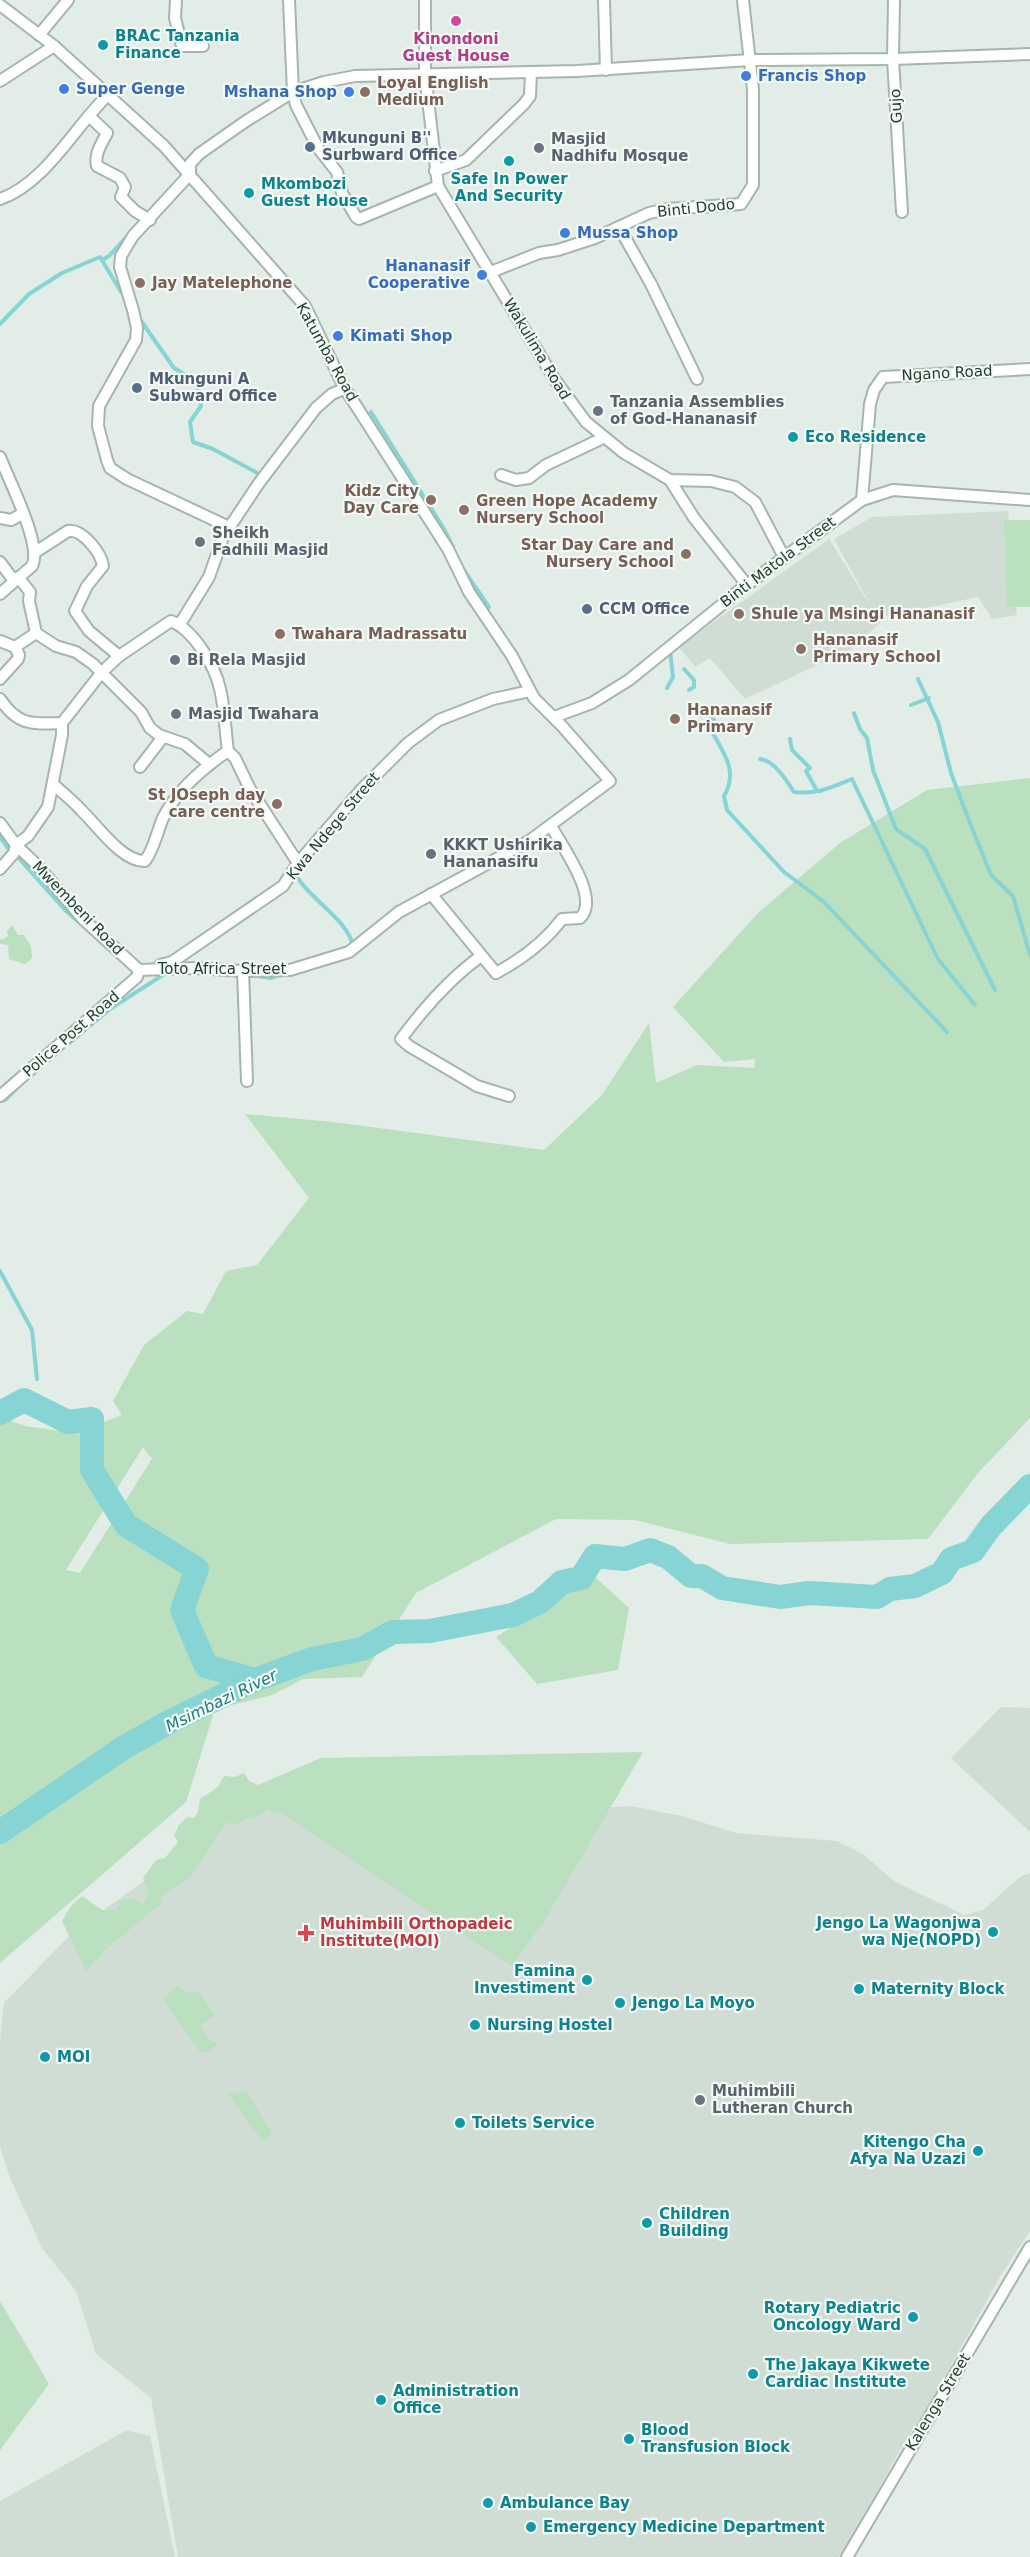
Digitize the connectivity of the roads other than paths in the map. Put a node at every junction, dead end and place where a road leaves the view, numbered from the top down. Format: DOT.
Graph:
graph roads {
  1 [pos="68,0"];
  2 [pos="177,0"];
  3 [pos="289,0"];
  4 [pos="425,0"];
  5 [pos="604,0"];
  6 [pos="743,0"];
  7 [pos="894,0"];
  8 [pos="0,5"];
  9 [pos="39,35"];
  10 [pos="54,46"];
  11 [pos="203,46"];
  12 [pos="1030,54"];
  13 [pos="893,59"];
  14 [pos="750,60"];
  15 [pos="606,70"];
  16 [pos="531,72"];
  17 [pos="425,73"];
  18 [pos="0,81"];
  19 [pos="293,92"];
  20 [pos="108,95"];
  21 [pos="89,116"];
  22 [pos="435,171"];
  23 [pos="190,174"];
  24 [pos="438,186"];
  25 [pos="0,199"];
  26 [pos="902,212"];
  27 [pos="150,220"];
  28 [pos="619,227"];
  29 [pos="491,272"];
  30 [pos="1030,369"];
  31 [pos="697,379"];
  32 [pos="344,388"];
  33 [pos="603,438"];
  34 [pos="0,457"];
  35 [pos="501,475"];
  36 [pos="670,480"];
  37 [pos="862,500"];
  38 [pos="1030,500"];
  39 [pos="22,514"];
  40 [pos="0,518"];
  41 [pos="230,527"];
  42 [pos="34,552"];
  43 [pos="784,557"];
  44 [pos="0,562"];
  45 [pos="16,579"];
  46 [pos="747,585"];
  47 [pos="0,594"];
  48 [pos="180,624"];
  49 [pos="36,633"];
  50 [pos="0,641"];
  51 [pos="15,647"];
  52 [pos="119,656"];
  53 [pos="102,672"];
  54 [pos="0,679"];
  55 [pos="530,691"];
  56 [pos="1,704"];
  57 [pos="554,717"];
  58 [pos="62,723"];
  59 [pos="163,737"];
  60 [pos="228,751"];
  61 [pos="209,764"];
  62 [pos="140,767"];
  63 [pos="610,782"];
  64 [pos="54,785"];
  65 [pos="0,823"];
  66 [pos="551,826"];
  67 [pos="16,846"];
  68 [pos="298,863"];
  69 [pos="0,869"];
  70 [pos="431,894"];
  71 [pos="481,956"];
  72 [pos="139,970"];
  73 [pos="243,971"];
  74 [pos="247,1081"];
  75 [pos="0,1096"];
  76 [pos="509,1096"];
  77 [pos="1030,2247"];
  78 [pos="847,2557"];
  1 -- 9 [label="street"];
  2 -- 11 [label="street"];
  3 -- 19 [label="street"];
  4 -- 17 [label="street"];
  5 -- 15 [label="street"];
  6 -- 14 [label="street, Binti Dodo"];
  7 -- 13 [label="street, Gujo"];
  8 -- 9 [label="street, Katumba Road"];
  9 -- 10 [label="street, Katumba Road"];
  10 -- 18 [label="street"];
  10 -- 20 [label="street, Katumba Road"];
  12 -- 13 [label="street"];
  13 -- 14 [label="street"];
  13 -- 26 [label="street, Gujo"];
  14 -- 15 [label="street"];
  14 -- 28 [label="street, Binti Dodo"];
  15 -- 16 [label="street"];
  16 -- 17 [label="street"];
  16 -- 22 [label="street"];
  17 -- 19 [label="street"];
  17 -- 22 [label="street"];
  19 -- 23 [label="street"];
  19 -- 24 [label="street"];
  20 -- 21 [label="street"];
  20 -- 23 [label="street, Katumba Road"];
  21 -- 25 [label="street"];
  21 -- 27 [label="street"];
  22 -- 24 [label="street"];
  23 -- 27 [label="street"];
  23 -- 32 [label="street, Katumba Road"];
  24 -- 29 [label="street, Wakulima Road"];
  27 -- 41 [label="street"];
  28 -- 29 [label="street, Binti Dodo"];
  28 -- 31 [label="street"];
  29 -- 33 [label="street, Wakulima Road"];
  30 -- 37 [label="street, Ngano Road"];
  32 -- 41 [label="street"];
  32 -- 55 [label="street, Katumba Road"];
  33 -- 35 [label="street"];
  33 -- 36 [label="street, Wakulima Road"];
  34 -- 39 [label="street"];
  36 -- 43 [label="street, Wakulima Road"];
  36 -- 46 [label="street, Wakulima Road"];
  37 -- 38 [label="street, Binti Matola Street"];
  37 -- 43 [label="street, Binti Matola Street"];
  39 -- 40 [label="street"];
  39 -- 42 [label="street"];
  41 -- 48 [label="street"];
  42 -- 45 [label="street"];
  42 -- 52 [label="street"];
  43 -- 46 [label="street, Binti Matola Street"];
  44 -- 45 [label="street"];
  45 -- 47 [label="street"];
  45 -- 49 [label="street"];
  46 -- 57 [label="street, Binti Matola Street"];
  48 -- 52 [label="street"];
  48 -- 60 [label="street"];
  49 -- 51 [label="street"];
  49 -- 53 [label="street"];
  50 -- 51 [label="street"];
  51 -- 54 [label="street"];
  52 -- 53 [label="street"];
  53 -- 58 [label="street"];
  53 -- 59 [label="street"];
  55 -- 57 [label="street, Katumba Road"];
  55 -- 68 [label="street, Kwa Ndege Street"];
  56 -- 58 [label="street"];
  57 -- 63 [label="street, Katumba Road"];
  58 -- 64 [label="street"];
  59 -- 61 [label="street"];
  59 -- 62 [label="street"];
  60 -- 61 [label="street"];
  60 -- 68 [label="street"];
  61 -- 64 [label="street"];
  63 -- 66 [label="street, Toto Africa Street"];
  64 -- 67 [label="street"];
  65 -- 67 [label="street, Mwembeni Road"];
  66 -- 70 [label="street, Toto Africa Street"];
  66 -- 71 [label="street"];
  67 -- 69 [label="street"];
  67 -- 72 [label="street, Mwembeni Road"];
  68 -- 72 [label="street, Kwa Ndege Street"];
  70 -- 71 [label="street"];
  70 -- 73 [label="street, Toto Africa Street"];
  71 -- 76 [label="street"];
  72 -- 73 [label="street, Toto Africa Street"];
  72 -- 75 [label="street, Police Post Road"];
  73 -- 74 [label="street"];
  77 -- 78 [label="street, Kalenga Street"];
}
